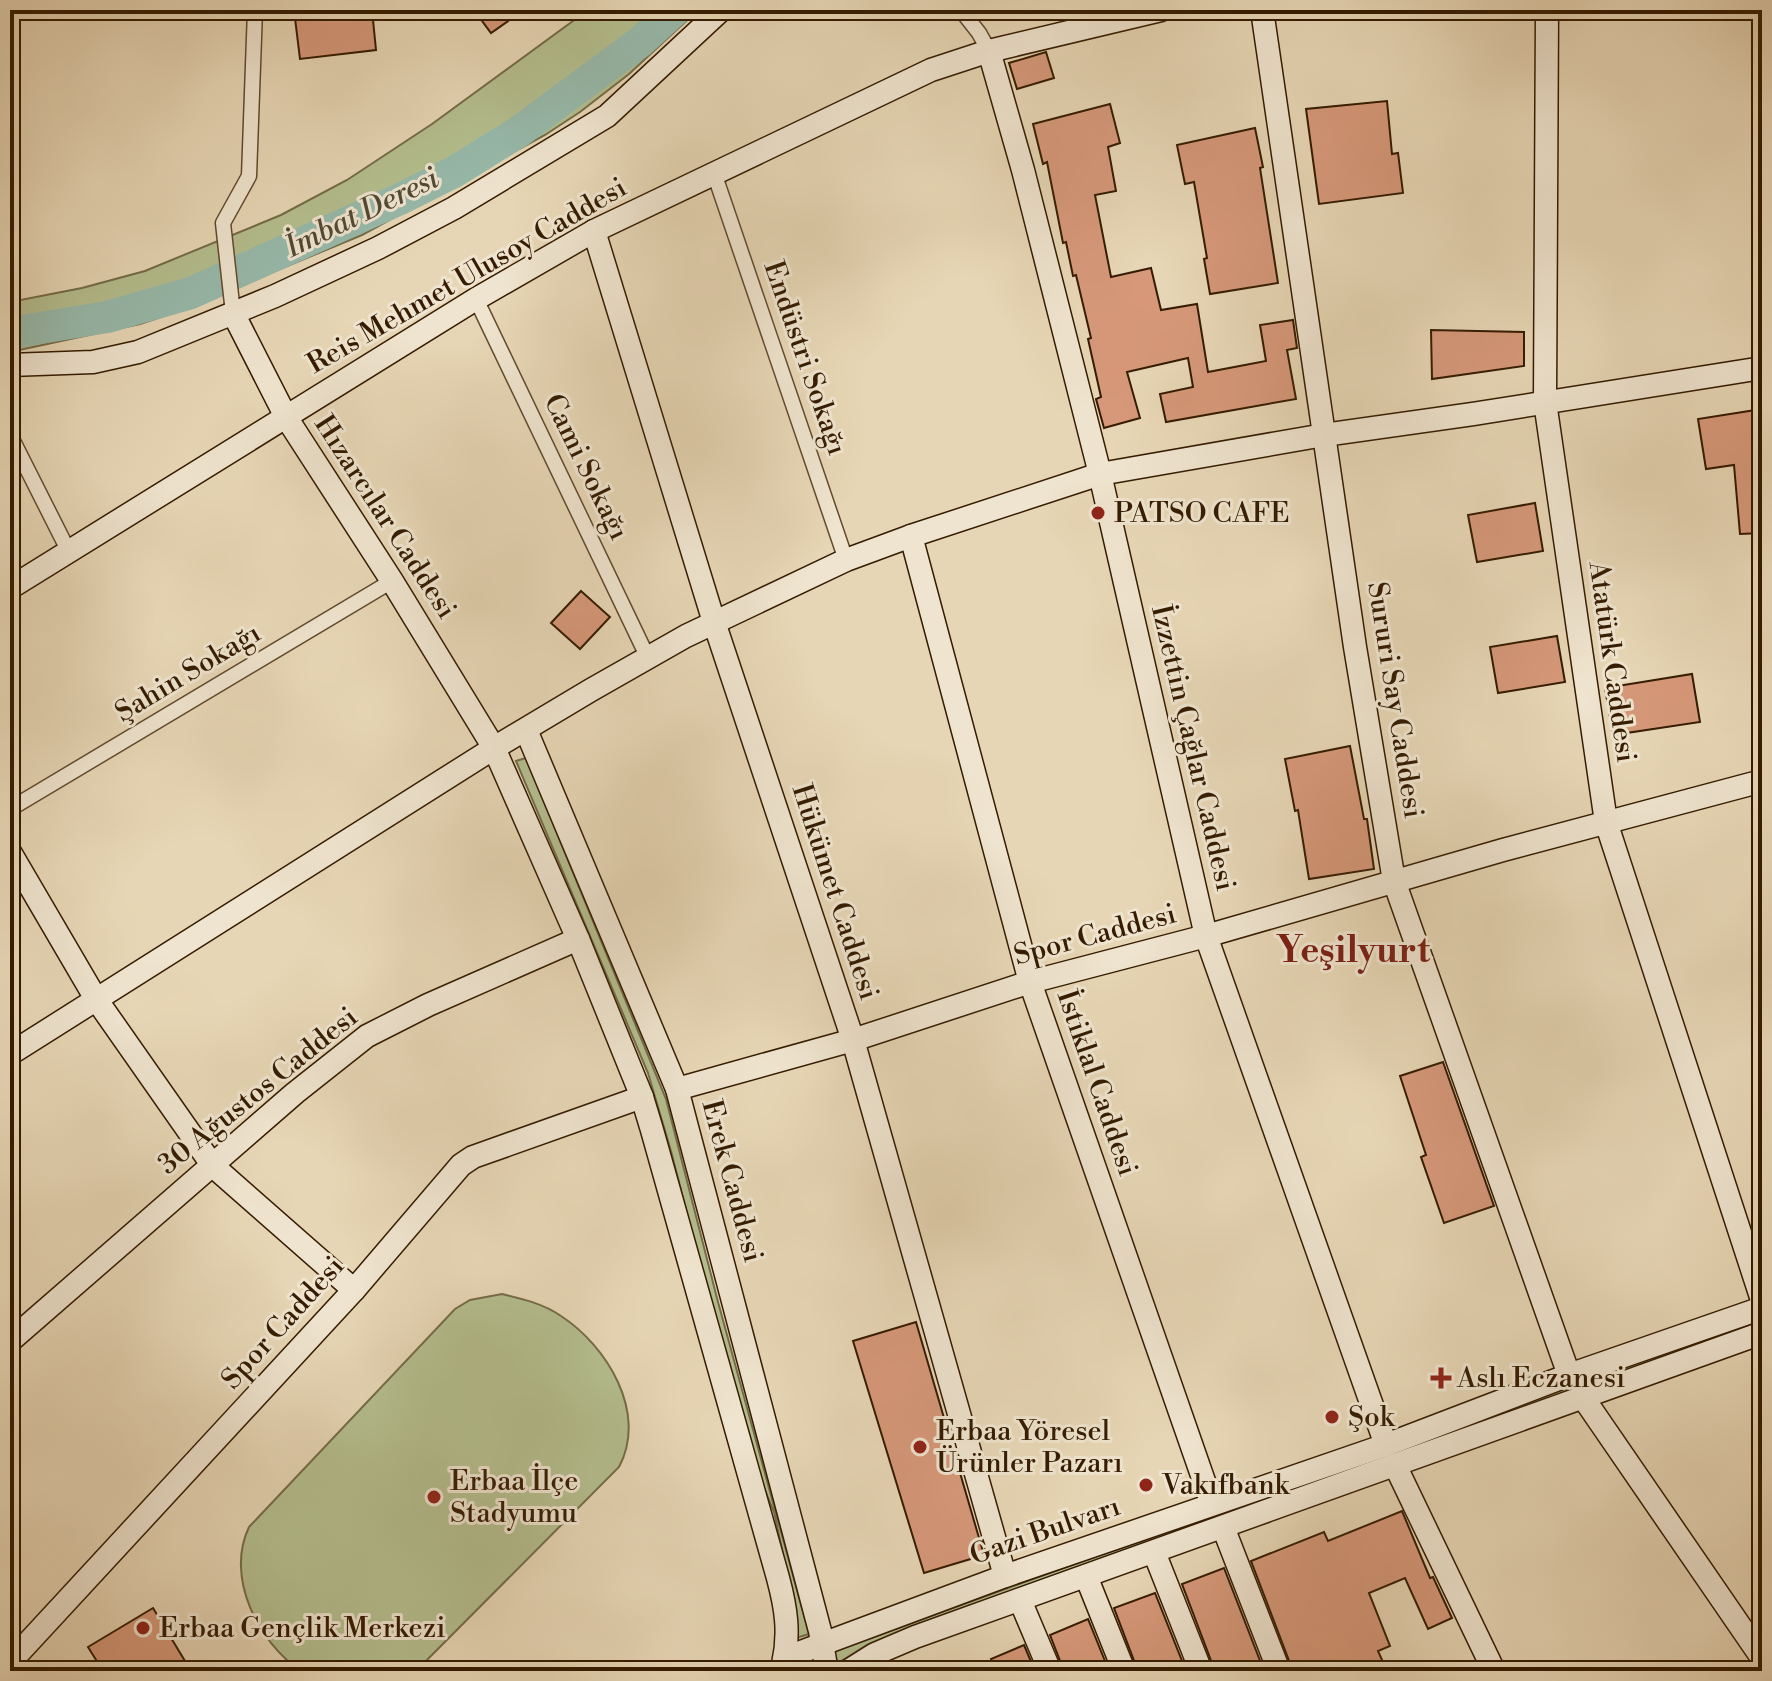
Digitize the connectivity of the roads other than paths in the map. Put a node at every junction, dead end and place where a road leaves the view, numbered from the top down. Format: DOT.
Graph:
graph roads {
  1 [pos="255,10"];
  2 [pos="721,10"];
  3 [pos="961,10"];
  4 [pos="1161,10"];
  5 [pos="1262,10"];
  6 [pos="1547,10"];
  7 [pos="989,51"];
  8 [pos="714,173"];
  9 [pos="594,231"];
  10 [pos="476,299"];
  11 [pos="233,313"];
  12 [pos="10,365"];
  13 [pos="1762,368"];
  14 [pos="1545,402"];
  15 [pos="286,417"];
  16 [pos="10,435"];
  17 [pos="1324,435"];
  18 [pos="1100,474"];
  19 [pos="911,536"];
  20 [pos="69,552"];
  21 [pos="846,560"];
  22 [pos="392,581"];
  23 [pos="10,588"];
  24 [pos="714,622"];
  25 [pos="648,658"];
  26 [pos="526,730"];
  27 [pos="494,748"];
  28 [pos="1762,781"];
  29 [pos="10,809"];
  30 [pos="1606,822"];
  31 [pos="10,852"];
  32 [pos="1394,881"];
  33 [pos="1206,936"];
  34 [pos="578,939"];
  35 [pos="1030,982"];
  36 [pos="96,999"];
  37 [pos="853,1040"];
  38 [pos="10,1054"];
  39 [pos="677,1089"];
  40 [pos="642,1097"];
  41 [pos="213,1166"];
  42 [pos="354,1290"];
  43 [pos="1762,1300"];
  44 [pos="1762,1308"];
  45 [pos="1762,1333"];
  46 [pos="10,1341"];
  47 [pos="1569,1375"];
  48 [pos="1582,1396"];
  49 [pos="1391,1455"];
  50 [pos="1212,1504"];
  51 [pos="1223,1527"];
  52 [pos="1154,1552"];
  53 [pos="1005,1576"];
  54 [pos="1086,1576"];
  55 [pos="1020,1600"];
  56 [pos="1762,1658"];
  57 [pos="825,1660"];
  58 [pos="15,1661"];
  59 [pos="785,1662"];
  60 [pos="848,1671"];
  61 [pos="1050,1671"];
  62 [pos="1124,1671"];
  63 [pos="1201,1671"];
  64 [pos="1279,1671"];
  65 [pos="1494,1671"];
  1 -- 11 [label="street"];
  2 -- 11 [label="street"];
  3 -- 7 [label="street"];
  4 -- 7 [label="street, Reis Mehmet Ulusoy Caddesi"];
  5 -- 17 [label="street, Sururi Say Caddesi"];
  6 -- 14 [label="street, Atatürk Caddesi"];
  7 -- 8 [label="street, Reis Mehmet Ulusoy Caddesi"];
  7 -- 18 [label="street, İzzettin Çağlar Caddesi"];
  8 -- 9 [label="street, Reis Mehmet Ulusoy Caddesi"];
  8 -- 21 [label="street, Endüstri Sokağı"];
  9 -- 10 [label="street, Reis Mehmet Ulusoy Caddesi"];
  9 -- 24 [label="street, Hükümet Caddesi"];
  10 -- 15 [label="street, Reis Mehmet Ulusoy Caddesi"];
  10 -- 25 [label="street, Cami Sokağı"];
  11 -- 12 [label="street"];
  11 -- 15 [label="street, Hızarcılar Caddesi"];
  13 -- 14 [label="street"];
  14 -- 17 [label="street"];
  14 -- 30 [label="street, Atatürk Caddesi"];
  15 -- 20 [label="street, Reis Mehmet Ulusoy Caddesi"];
  15 -- 22 [label="street, Hızarcılar Caddesi"];
  16 -- 20 [label="street"];
  17 -- 18 [label="street"];
  17 -- 32 [label="street, Sururi Say Caddesi"];
  18 -- 19 [label="street"];
  18 -- 33 [label="street, İzzettin Çağlar Caddesi"];
  19 -- 21 [label="street"];
  19 -- 35 [label="street, İstiklal Caddesi"];
  20 -- 23 [label="street, Reis Mehmet Ulusoy Caddesi"];
  21 -- 24 [label="street"];
  22 -- 27 [label="street, Hızarcılar Caddesi"];
  22 -- 29 [label="street, Şahin Sokağı"];
  24 -- 25 [label="street"];
  24 -- 37 [label="street, Hükümet Caddesi"];
  25 -- 26 [label="street"];
  26 -- 27 [label="street"];
  26 -- 39 [label="street, Erek Caddesi"];
  27 -- 34 [label="street"];
  27 -- 36 [label="street"];
  28 -- 30 [label="street, Spor Caddesi"];
  30 -- 32 [label="street, Spor Caddesi"];
  30 -- 43 [label="street, Atatürk Caddesi"];
  31 -- 36 [label="street"];
  32 -- 33 [label="street, Spor Caddesi"];
  32 -- 47 [label="street, Sururi Say Caddesi"];
  33 -- 35 [label="street, Spor Caddesi"];
  33 -- 49 [label="street, İzzettin Çağlar Caddesi"];
  34 -- 40 [label="street"];
  34 -- 41 [label="street, 30 Ağustos Caddesi"];
  35 -- 37 [label="street, Spor Caddesi"];
  35 -- 50 [label="street, İstiklal Caddesi"];
  36 -- 38 [label="street"];
  36 -- 41 [label="street"];
  37 -- 39 [label="street, Spor Caddesi"];
  37 -- 53 [label="street, Hükümet Caddesi"];
  39 -- 57 [label="street, Erek Caddesi"];
  40 -- 42 [label="street, Spor Caddesi"];
  40 -- 59 [label="street"];
  41 -- 42 [label="street"];
  41 -- 46 [label="street, 30 Ağustos Caddesi"];
  42 -- 58 [label="street, Spor Caddesi"];
  44 -- 47 [label="street, Gazi Bulvarı"];
  45 -- 48 [label="street, Gazi Bulvarı"];
  47 -- 49 [label="street, Gazi Bulvarı"];
  48 -- 49 [label="street, Gazi Bulvarı"];
  48 -- 56 [label="street"];
  49 -- 50 [label="street, Gazi Bulvarı"];
  49 -- 51 [label="street, Gazi Bulvarı"];
  49 -- 65 [label="street, İzzettin Çağlar Caddesi"];
  50 -- 53 [label="street, Gazi Bulvarı"];
  51 -- 52 [label="street, Gazi Bulvarı"];
  51 -- 64 [label="street"];
  52 -- 54 [label="street, Gazi Bulvarı"];
  52 -- 63 [label="street"];
  53 -- 57 [label="street, Gazi Bulvarı"];
  54 -- 55 [label="street, Gazi Bulvarı"];
  54 -- 62 [label="street"];
  55 -- 60 [label="street, Gazi Bulvarı"];
  55 -- 61 [label="street"];
  57 -- 59 [label="street"];
}
